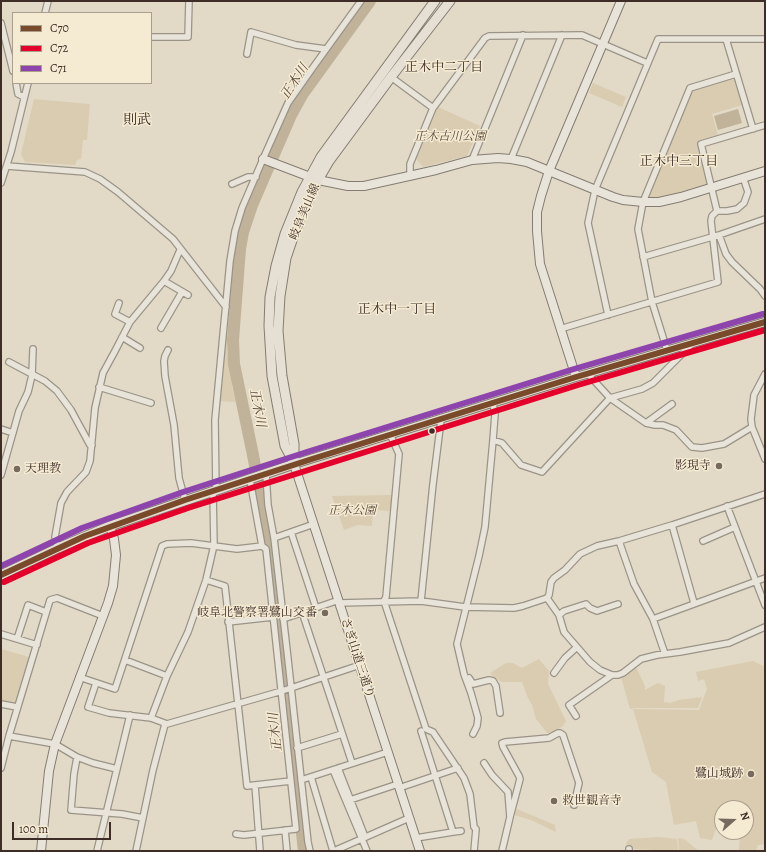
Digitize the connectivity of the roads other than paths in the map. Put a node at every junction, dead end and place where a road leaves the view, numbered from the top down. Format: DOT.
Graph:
graph roads {
  1 [pos="48,1"];
  2 [pos="189,1"];
  3 [pos="361,1"];
  4 [pos="435,1"];
  5 [pos="450,1"];
  6 [pos="621,1"];
  7 [pos="45,12"];
  8 [pos="1,23"];
  9 [pos="2,31"];
  10 [pos="523,35"];
  11 [pos="562,35"];
  12 [pos="152,37"];
  13 [pos="726,39"];
  14 [pos="765,39"];
  15 [pos="603,43"];
  16 [pos="326,49"];
  17 [pos="247,54"];
  18 [pos="647,63"];
  19 [pos="12,67"];
  20 [pos="736,74"];
  21 [pos="391,77"];
  22 [pos="16,84"];
  23 [pos="28,84"];
  24 [pos="24,97"];
  25 [pos="433,108"];
  26 [pos="765,125"];
  27 [pos="753,129"];
  28 [pos="511,159"];
  29 [pos="265,160"];
  30 [pos="472,160"];
  31 [pos="6,166"];
  32 [pos="549,171"];
  33 [pos="765,171"];
  34 [pos="410,176"];
  35 [pos="256,177"];
  36 [pos="314,178"];
  37 [pos="743,178"];
  38 [pos="1,183"];
  39 [pos="232,184"];
  40 [pos="711,187"];
  41 [pos="595,190"];
  42 [pos="643,202"];
  43 [pos="717,211"];
  44 [pos="765,219"];
  45 [pos="715,236"];
  46 [pos="180,250"];
  47 [pos="643,257"];
  48 [pos="164,281"];
  49 [pos="182,292"];
  50 [pos="188,295"];
  51 [pos="765,296"];
  52 [pos="652,302"];
  53 [pos="120,303"];
  54 [pos="226,307"];
  55 [pos="608,315"];
  56 [pos="130,322"];
  57 [pos="765,322"];
  58 [pos="161,328"];
  59 [pos="560,329"];
  60 [pos="122,337"];
  61 [pos="694,343"];
  62 [pos="140,348"];
  63 [pos="33,349"];
  64 [pos="168,350"];
  65 [pos="667,350"];
  66 [pos="9,362"];
  67 [pos="588,374"];
  68 [pos="765,374"];
  69 [pos="32,375"];
  70 [pos="576,377"];
  71 [pos="99,387"];
  72 [pos="610,398"];
  73 [pos="151,403"];
  74 [pos="493,404"];
  75 [pos="672,404"];
  76 [pos="441,420"];
  77 [pos="646,423"];
  78 [pos="752,427"];
  79 [pos="1,429"];
  80 [pos="13,433"];
  81 [pos="390,434"];
  82 [pos="493,440"];
  83 [pos="92,445"];
  84 [pos="765,459"];
  85 [pos="294,464"];
  86 [pos="1,475"];
  87 [pos="264,475"];
  88 [pos="251,479"];
  89 [pos="215,491"];
  90 [pos="765,494"];
  91 [pos="185,500"];
  92 [pos="727,506"];
  93 [pos="314,524"];
  94 [pos="672,525"];
  95 [pos="110,526"];
  96 [pos="735,527"];
  97 [pos="291,532"];
  98 [pos="274,538"];
  99 [pos="619,541"];
  100 [pos="703,541"];
  101 [pos="214,545"];
  102 [pos="262,546"];
  103 [pos="58,548"];
  104 [pos="1,575"];
  105 [pos="765,578"];
  106 [pos="206,580"];
  107 [pos="756,582"];
  108 [pos="547,598"];
  109 [pos="339,601"];
  110 [pos="384,601"];
  111 [pos="421,601"];
  112 [pos="694,603"];
  113 [pos="618,604"];
  114 [pos="765,606"];
  115 [pos="465,607"];
  116 [pos="316,608"];
  117 [pos="46,612"];
  118 [pos="302,612"];
  119 [pos="559,615"];
  120 [pos="103,616"];
  121 [pos="273,617"];
  122 [pos="283,619"];
  123 [pos="653,619"];
  124 [pos="228,622"];
  125 [pos="765,627"];
  126 [pos="1,634"];
  127 [pos="17,639"];
  128 [pos="37,645"];
  129 [pos="577,647"];
  130 [pos="665,654"];
  131 [pos="125,660"];
  132 [pos="360,665"];
  133 [pos="462,665"];
  134 [pos="554,673"];
  135 [pos="612,675"];
  136 [pos="167,676"];
  137 [pos="79,677"];
  138 [pos="324,677"];
  139 [pos="96,683"];
  140 [pos="290,688"];
  141 [pos="282,691"];
  142 [pos="1,704"];
  143 [pos="238,704"];
  144 [pos="17,707"];
  145 [pos="500,713"];
  146 [pos="130,715"];
  147 [pos="576,716"];
  148 [pos="151,718"];
  149 [pos="165,724"];
  150 [pos="421,731"];
  151 [pos="342,734"];
  152 [pos="473,734"];
  153 [pos="9,736"];
  154 [pos="54,744"];
  155 [pos="297,748"];
  156 [pos="388,752"];
  157 [pos="77,757"];
  158 [pos="352,763"];
  159 [pos="484,763"];
  160 [pos="1,768"];
  161 [pos="458,768"];
  162 [pos="117,769"];
  163 [pos="336,769"];
  164 [pos="435,776"];
  165 [pos="310,777"];
  166 [pos="301,780"];
  167 [pos="291,781"];
  168 [pos="255,785"];
  169 [pos="399,786"];
  170 [pos="350,800"];
  171 [pos="574,806"];
  172 [pos="106,814"];
  173 [pos="510,817"];
  174 [pos="143,818"];
  175 [pos="409,818"];
  176 [pos="305,826"];
  177 [pos="296,827"];
  178 [pos="285,830"];
  179 [pos="461,830"];
  180 [pos="453,832"];
  181 [pos="236,834"];
  182 [pos="258,834"];
  183 [pos="364,837"];
  184 [pos="416,838"];
  185 [pos="41,851"];
  186 [pos="97,851"];
  187 [pos="136,851"];
  188 [pos="260,851"];
  189 [pos="287,851"];
  190 [pos="310,851"];
  191 [pos="335,851"];
  192 [pos="367,851"];
  193 [pos="420,851"];
  194 [pos="474,851"];
  195 [pos="502,851"];
  1 -- 7 [label="street"];
  2 -- 12 [label="street"];
  3 -- 16 [label="street"];
  4 -- 36 [label="main road, 岐阜美山線"];
  5 -- 21 [label="main road, 岐阜美山線"];
  6 -- 15 [label="street"];
  8 -- 9 [label="street"];
  9 -- 19 [label="street"];
  10 -- 11 [label="street"];
  10 -- 25 [label="street"];
  10 -- 30 [label="street"];
  11 -- 15 [label="street"];
  11 -- 28 [label="street"];
  13 -- 14 [label="street"];
  13 -- 18 [label="street"];
  13 -- 20 [label="street"];
  15 -- 18 [label="street"];
  15 -- 32 [label="street"];
  16 -- 17 [label="street"];
  16 -- 29 [label="street"];
  18 -- 41 [label="street"];
  20 -- 27 [label="street"];
  20 -- 42 [label="street"];
  21 -- 25 [label="street"];
  21 -- 36 [label="main road, 岐阜美山線"];
  22 -- 24 [label="street"];
  23 -- 24 [label="street"];
  24 -- 31 [label="street"];
  25 -- 34 [label="street"];
  26 -- 27 [label="street"];
  27 -- 40 [label="street"];
  28 -- 30 [label="street"];
  28 -- 32 [label="street"];
  29 -- 35 [label="street"];
  29 -- 36 [label="street"];
  30 -- 34 [label="street"];
  31 -- 38 [label="street"];
  31 -- 46 [label="street"];
  32 -- 41 [label="street"];
  32 -- 59 [label="street"];
  33 -- 37 [label="street"];
  34 -- 36 [label="street"];
  35 -- 39 [label="street"];
  35 -- 54 [label="street"];
  36 -- 85 [label="main road, 岐阜美山線"];
  37 -- 40 [label="street"];
  37 -- 43 [label="street"];
  40 -- 42 [label="street"];
  40 -- 43 [label="street"];
  41 -- 42 [label="street"];
  41 -- 55 [label="street"];
  42 -- 47 [label="street"];
  43 -- 45 [label="street"];
  44 -- 45 [label="street"];
  45 -- 47 [label="street"];
  45 -- 51 [label="street"];
  45 -- 52 [label="street"];
  46 -- 48 [label="street"];
  46 -- 54 [label="street"];
  47 -- 52 [label="street"];
  48 -- 49 [label="street"];
  48 -- 56 [label="street"];
  49 -- 50 [label="street"];
  49 -- 58 [label="street"];
  52 -- 55 [label="street"];
  52 -- 65 [label="street"];
  53 -- 56 [label="street"];
  54 -- 89 [label="street"];
  55 -- 59 [label="street"];
  56 -- 60 [label="street"];
  57 -- 61 [label="street"];
  59 -- 70 [label="street"];
  60 -- 62 [label="street"];
  60 -- 71 [label="street"];
  61 -- 65 [label="street"];
  61 -- 72 [label="street"];
  63 -- 69 [label="street"];
  64 -- 91 [label="street"];
  65 -- 67 [label="street"];
  66 -- 69 [label="street"];
  67 -- 70 [label="street"];
  67 -- 72 [label="street"];
  68 -- 78 [label="street"];
  69 -- 80 [label="street"];
  69 -- 83 [label="street"];
  70 -- 74 [label="street"];
  71 -- 73 [label="street"];
  71 -- 83 [label="street"];
  72 -- 77 [label="street"];
  72 -- 82 [label="street"];
  74 -- 76 [label="street"];
  74 -- 82 [label="street"];
  75 -- 77 [label="street"];
  76 -- 81 [label="street"];
  76 -- 111 [label="street"];
  77 -- 78 [label="street"];
  78 -- 84 [label="street"];
  79 -- 80 [label="street"];
  80 -- 86 [label="street"];
  81 -- 85 [label="street"];
  81 -- 110 [label="street"];
  82 -- 115 [label="street"];
  83 -- 103 [label="street"];
  85 -- 87 [label="main road"];
  85 -- 93 [label="street, さぎ山道三通り"];
  87 -- 88 [label="main road"];
  87 -- 98 [label="street"];
  88 -- 89 [label="main road"];
  88 -- 102 [label="street"];
  89 -- 91 [label="main road"];
  89 -- 101 [label="street"];
  90 -- 92 [label="street"];
  91 -- 95 [label="main road"];
  92 -- 94 [label="street"];
  92 -- 96 [label="street"];
  93 -- 97 [label="street"];
  93 -- 109 [label="street, さぎ山道三通り"];
  94 -- 99 [label="street"];
  94 -- 112 [label="street"];
  95 -- 103 [label="main road"];
  95 -- 120 [label="street"];
  96 -- 100 [label="street"];
  96 -- 107 [label="street"];
  97 -- 98 [label="street"];
  97 -- 116 [label="street"];
  98 -- 122 [label="street"];
  99 -- 108 [label="street"];
  99 -- 123 [label="street"];
  101 -- 102 [label="street"];
  101 -- 106 [label="street"];
  101 -- 131 [label="street"];
  102 -- 121 [label="street"];
  103 -- 104 [label="main road"];
  105 -- 107 [label="street"];
  106 -- 124 [label="street"];
  106 -- 136 [label="street"];
  107 -- 112 [label="street"];
  107 -- 114 [label="street"];
  108 -- 115 [label="street"];
  108 -- 119 [label="street"];
  109 -- 110 [label="street"];
  109 -- 116 [label="street"];
  109 -- 132 [label="street, さぎ山道三通り"];
  110 -- 111 [label="street"];
  110 -- 161 [label="street"];
  111 -- 115 [label="street"];
  112 -- 123 [label="street"];
  113 -- 119 [label="street"];
  115 -- 133 [label="street"];
  116 -- 118 [label="street"];
  117 -- 120 [label="street"];
  117 -- 127 [label="street"];
  117 -- 128 [label="street"];
  118 -- 122 [label="street"];
  118 -- 138 [label="street"];
  119 -- 129 [label="street"];
  120 -- 137 [label="street"];
  121 -- 124 [label="street"];
  121 -- 141 [label="street"];
  122 -- 140 [label="street"];
  123 -- 130 [label="street"];
  124 -- 143 [label="street"];
  125 -- 130 [label="street"];
  126 -- 127 [label="street"];
  127 -- 128 [label="street"];
  128 -- 144 [label="street"];
  129 -- 134 [label="street"];
  129 -- 135 [label="street"];
  130 -- 135 [label="street"];
  131 -- 136 [label="street"];
  131 -- 139 [label="street"];
  132 -- 138 [label="street"];
  132 -- 156 [label="street, さぎ山道三通り"];
  133 -- 145 [label="street"];
  133 -- 152 [label="street"];
  135 -- 147 [label="street"];
  136 -- 148 [label="street"];
  137 -- 139 [label="street"];
  137 -- 154 [label="street"];
  138 -- 140 [label="street"];
  138 -- 151 [label="street"];
  139 -- 146 [label="street"];
  140 -- 141 [label="street"];
  140 -- 155 [label="street"];
  141 -- 143 [label="street"];
  141 -- 167 [label="street"];
  142 -- 144 [label="street"];
  143 -- 149 [label="street"];
  143 -- 168 [label="street"];
  144 -- 153 [label="street"];
  146 -- 148 [label="street"];
  146 -- 162 [label="street"];
  148 -- 149 [label="street"];
  149 -- 174 [label="street"];
  150 -- 164 [label="street"];
  151 -- 155 [label="street"];
  151 -- 158 [label="street"];
  153 -- 154 [label="street"];
  153 -- 160 [label="street"];
  154 -- 157 [label="street"];
  154 -- 185 [label="street"];
  155 -- 166 [label="street"];
  156 -- 158 [label="street"];
  156 -- 169 [label="street, さぎ山道三通り"];
  157 -- 162 [label="street"];
  157 -- 172 [label="street"];
  158 -- 163 [label="street"];
  159 -- 173 [label="street"];
  161 -- 164 [label="street"];
  161 -- 194 [label="street"];
  162 -- 172 [label="street"];
  163 -- 165 [label="street"];
  163 -- 170 [label="street"];
  163 -- 183 [label="street"];
  164 -- 169 [label="street"];
  164 -- 180 [label="street"];
  165 -- 166 [label="street"];
  165 -- 191 [label="street"];
  166 -- 176 [label="street"];
  167 -- 168 [label="street"];
  167 -- 177 [label="street"];
  168 -- 182 [label="street"];
  169 -- 170 [label="street"];
  169 -- 175 [label="street, さぎ山道三通り"];
  170 -- 183 [label="street"];
  171 -- 173 [label="street"];
  172 -- 174 [label="street"];
  172 -- 186 [label="street"];
  173 -- 195 [label="street"];
  174 -- 187 [label="street"];
  175 -- 183 [label="street"];
  175 -- 184 [label="street, さぎ山道三通り"];
  176 -- 177 [label="street"];
  176 -- 190 [label="street"];
  177 -- 178 [label="street"];
  178 -- 182 [label="street"];
  178 -- 189 [label="street"];
  179 -- 180 [label="street"];
  180 -- 184 [label="street"];
  181 -- 182 [label="street"];
  182 -- 188 [label="street"];
  183 -- 191 [label="street"];
  183 -- 192 [label="street"];
  184 -- 193 [label="street, さぎ山道三通り"];
}
